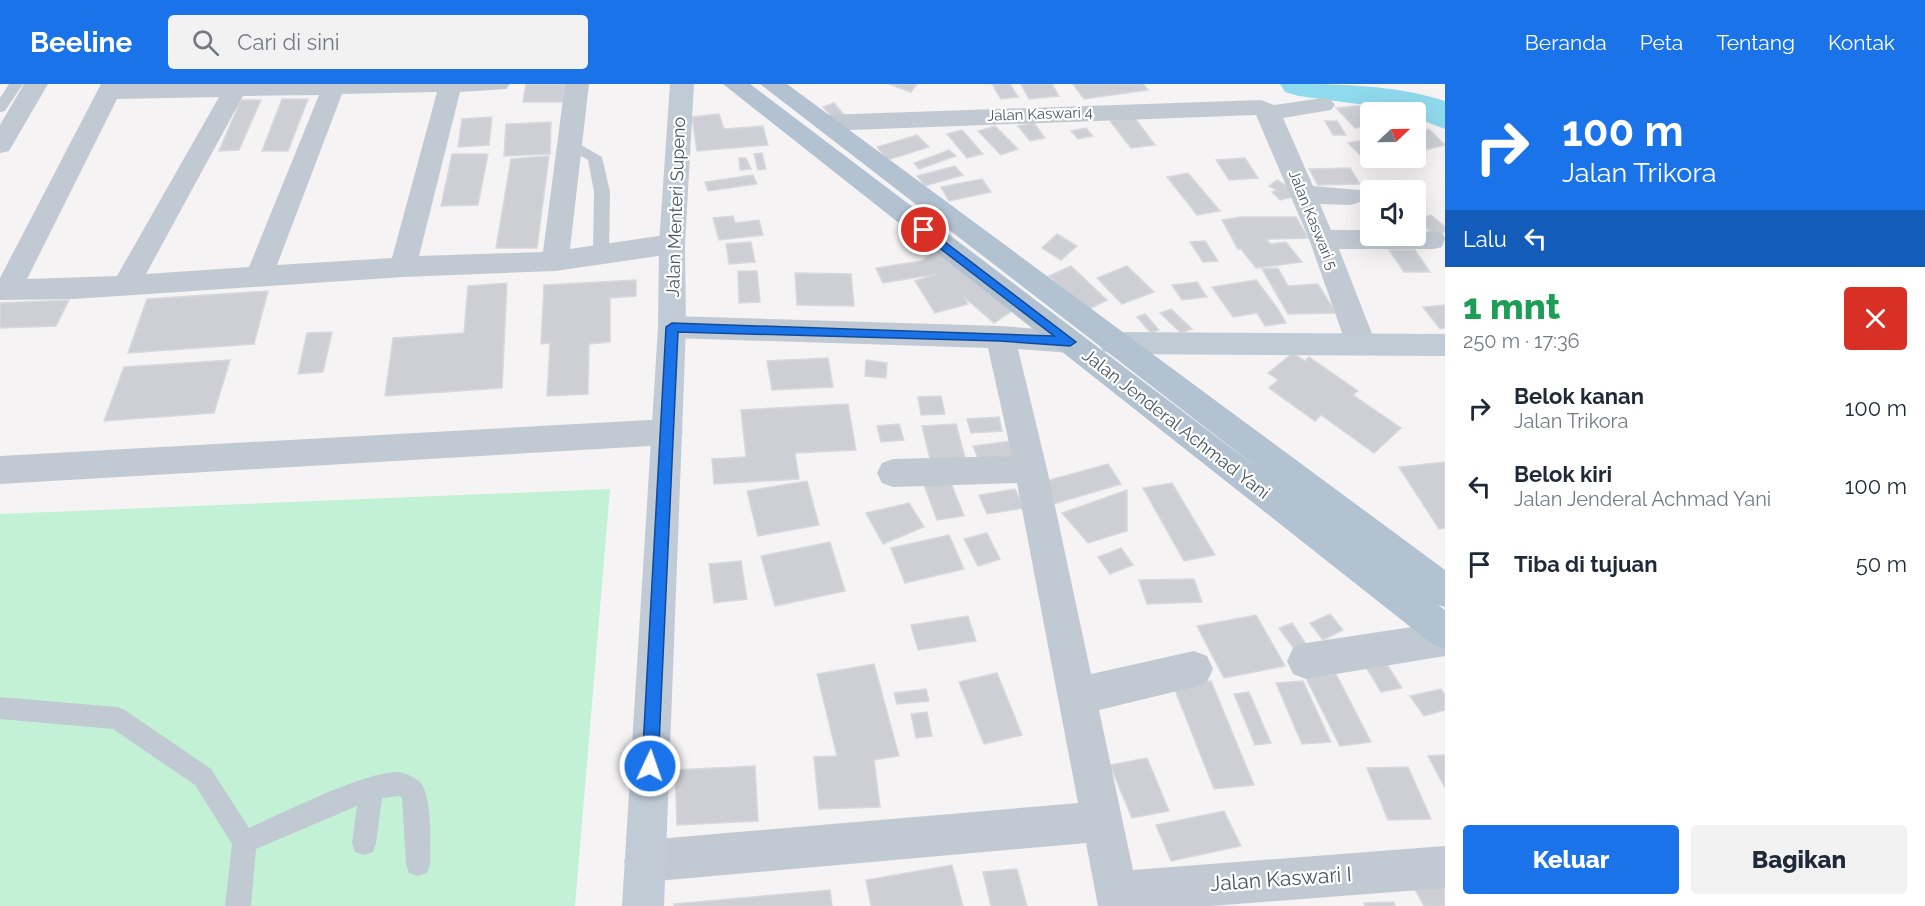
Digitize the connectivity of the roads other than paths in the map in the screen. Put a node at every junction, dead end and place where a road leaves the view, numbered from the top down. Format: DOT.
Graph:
graph roads {
  1 [pos="16,84"];
  2 [pos="36,84"];
  3 [pos="498,84"];
  4 [pos="577,84"];
  5 [pos="682,84"];
  6 [pos="735,84"];
  7 [pos="772,84"];
  8 [pos="450,87"];
  9 [pos="111,88"];
  10 [pos="333,88"];
  11 [pos="235,89"];
  12 [pos="1323,105"];
  13 [pos="0,108"];
  14 [pos="1262,109"];
  15 [pos="825,123"];
  16 [pos="0,145"];
  17 [pos="570,152"];
  18 [pos="1304,195"];
  19 [pos="1350,196"];
  20 [pos="1322,238"];
  21 [pos="1433,240"];
  22 [pos="672,244"];
  23 [pos="600,255"];
  24 [pos="555,261"];
  25 [pos="403,267"];
  26 [pos="258,278"];
  27 [pos="125,286"];
  28 [pos="4,290"];
  29 [pos="672,327"];
  30 [pos="1000,337"];
  31 [pos="1070,342"];
  32 [pos="1113,343"];
  33 [pos="1361,344"];
  34 [pos="1445,345"];
  35 [pos="667,432"];
  36 [pos="1031,469"];
  37 [pos="0,470"];
  38 [pos="893,473"];
  39 [pos="1445,591"];
  40 [pos="1445,632"];
  41 [pos="1445,639"];
  42 [pos="1306,661"];
  43 [pos="1194,669"];
  44 [pos="1077,696"];
  45 [pos="0,708"];
  46 [pos="371,788"];
  47 [pos="1103,821"];
  48 [pos="244,842"];
  49 [pos="364,843"];
  50 [pos="645,861"];
  51 [pos="418,864"];
  52 [pos="1445,867"];
  53 [pos="1118,899"];
  54 [pos="238,906"];
  55 [pos="643,906"];
  1 -- 13 [label="lane"];
  2 -- 16 [label="street"];
  3 -- 8 [label="street"];
  4 -- 17 [label="street"];
  5 -- 22 [label="main road, Jalan Menteri Supeno"];
  6 -- 31 [label="main road, Jalan Jenderal Achmad Yani"];
  7 -- 15 [label="main road, Jalan Jenderal Achmad Yani"];
  8 -- 10 [label="street"];
  8 -- 25 [label="street"];
  9 -- 11 [label="street"];
  9 -- 28 [label="street"];
  10 -- 11 [label="street"];
  10 -- 26 [label="street"];
  11 -- 27 [label="street"];
  12 -- 14 [label="street, Jalan Kaswari 4"];
  14 -- 15 [label="street, Jalan Kaswari 4"];
  14 -- 18 [label="street, Jalan Kaswari 5"];
  15 -- 32 [label="main road, Jalan Jenderal Achmad Yani"];
  17 -- 23 [label="lane"];
  17 -- 24 [label="street"];
  18 -- 19 [label="street"];
  18 -- 20 [label="street, Jalan Kaswari 5"];
  20 -- 21 [label="street"];
  20 -- 33 [label="street, Jalan Kaswari 5"];
  22 -- 23 [label="street"];
  22 -- 29 [label="main road, Jalan Menteri Supeno"];
  23 -- 24 [label="street"];
  24 -- 25 [label="street"];
  25 -- 26 [label="street"];
  26 -- 27 [label="street"];
  27 -- 28 [label="street"];
  29 -- 30 [label="street"];
  29 -- 35 [label="main road, Jalan Menteri Supeno"];
  30 -- 31 [label="street"];
  30 -- 36 [label="street"];
  31 -- 40 [label="main road, Jalan Jenderal Achmad Yani"];
  32 -- 33 [label="main road"];
  32 -- 39 [label="main road, Jalan Jenderal Achmad Yani"];
  33 -- 34 [label="main road"];
  35 -- 37 [label="street"];
  35 -- 50 [label="main road, Jalan Menteri Supeno"];
  36 -- 38 [label="street"];
  36 -- 44 [label="street"];
  41 -- 42 [label="street"];
  43 -- 44 [label="street"];
  44 -- 47 [label="street"];
  45 -- 48 [label="lane"];
  46 -- 48 [label="lane"];
  46 -- 49 [label="lane"];
  46 -- 51 [label="lane"];
  47 -- 50 [label="street"];
  47 -- 53 [label="street"];
  48 -- 54 [label="lane"];
  50 -- 55 [label="main road, Jalan Menteri Supeno"];
  52 -- 53 [label="street, Jalan Kaswari I"];
}
